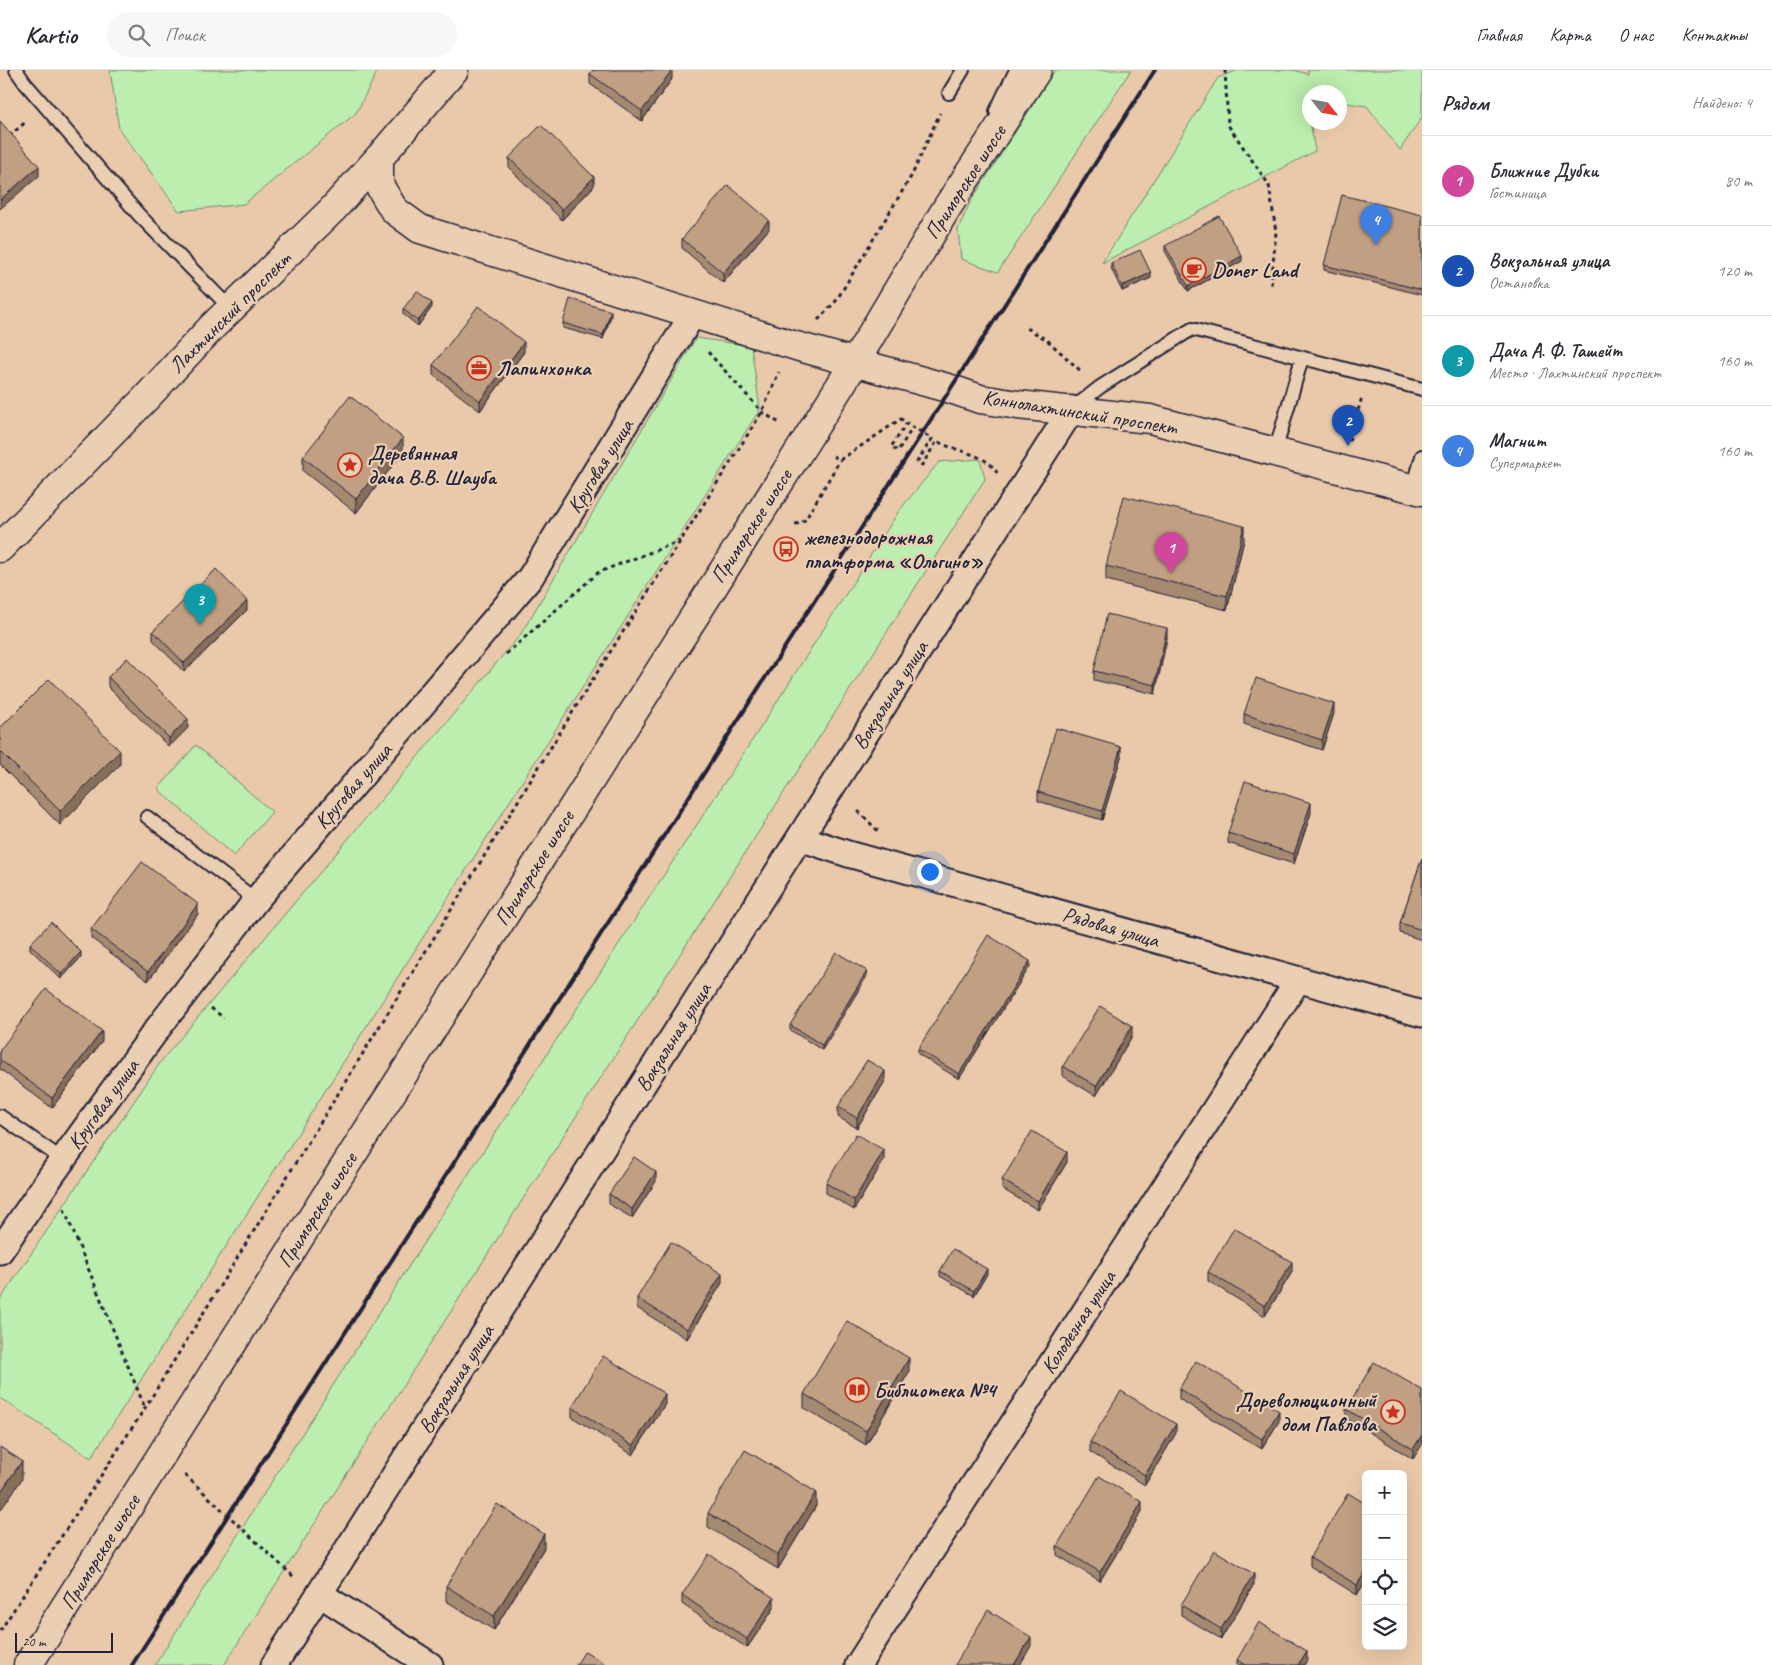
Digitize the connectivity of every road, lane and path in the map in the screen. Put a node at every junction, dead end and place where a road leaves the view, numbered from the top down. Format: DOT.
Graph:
graph roads {
  1 [pos="16,70"];
  2 [pos="454,70"];
  3 [pos="963,70"];
  4 [pos="1016,70"];
  5 [pos="1037,70"];
  6 [pos="1225,70"];
  7 [pos="949,93"];
  8 [pos="379,158"];
  9 [pos="946,210"];
  10 [pos="1271,286"];
  11 [pos="231,309"];
  12 [pos="689,321"];
  13 [pos="816,322"];
  14 [pos="1027,328"];
  15 [pos="1302,358"];
  16 [pos="855,362"];
  17 [pos="779,370"];
  18 [pos="1368,375"];
  19 [pos="1100,387"];
  20 [pos="1422,389"];
  21 [pos="1072,409"];
  22 [pos="762,412"];
  23 [pos="789,428"];
  24 [pos="1348,446"];
  25 [pos="1275,452"];
  26 [pos="832,455"];
  27 [pos="1422,456"];
  28 [pos="840,460"];
  29 [pos="993,466"];
  30 [pos="1418,490"];
  31 [pos="795,524"];
  32 [pos="681,541"];
  33 [pos="0,548"];
  34 [pos="501,657"];
  35 [pos="148,818"];
  36 [pos="800,838"];
  37 [pos="256,900"];
  38 [pos="1298,980"];
  39 [pos="1422,1014"];
  40 [pos="0,1116"];
  41 [pos="57,1168"];
  42 [pos="0,1251"];
  43 [pos="145,1408"];
  44 [pos="163,1454"];
  45 [pos="320,1594"];
  46 [pos="0,1630"];
  47 [pos="28,1665"];
  48 [pos="274,1665"];
  49 [pos="430,1665"];
  50 [pos="858,1665"];
  1 -- 11 [label="lane"];
  2 -- 8 [label="main road, Лахтинский проспект"];
  3 -- 7 [label="lane"];
  4 -- 9 [label="lane"];
  5 -- 9 [label="main road, Приморское шоссе"];
  6 -- 10 [label="path"];
  7 -- 13 [label="path"];
  8 -- 11 [label="main road, Лахтинский проспект"];
  8 -- 12 [label="main road, Коннолахтинский проспект"];
  9 -- 16 [label="main road, Приморское шоссе"];
  11 -- 33 [label="main road, Лахтинский проспект"];
  12 -- 16 [label="main road, Коннолахтинский проспект"];
  12 -- 22 [label="path"];
  12 -- 37 [label="street, Круговая улица"];
  14 -- 19 [label="path"];
  15 -- 18 [label="lane"];
  15 -- 19 [label="lane"];
  15 -- 25 [label="lane"];
  16 -- 21 [label="main road, Коннолахтинский проспект"];
  16 -- 44 [label="main road, Приморское шоссе"];
  17 -- 22 [label="path"];
  18 -- 20 [label="lane"];
  18 -- 24 [label="path"];
  19 -- 21 [label="lane"];
  21 -- 25 [label="main road, Коннолахтинский проспект"];
  21 -- 36 [label="street, Вокзальная улица"];
  22 -- 23 [label="path"];
  22 -- 32 [label="path"];
  25 -- 30 [label="main road, Коннолахтинский проспект"];
  26 -- 28 [label="path"];
  27 -- 30 [label="lane"];
  28 -- 29 [label="path"];
  28 -- 31 [label="path"];
  32 -- 34 [label="path"];
  32 -- 43 [label="path"];
  35 -- 37 [label="lane"];
  36 -- 38 [label="street, Рядовая улица"];
  36 -- 45 [label="street, Вокзальная улица"];
  37 -- 41 [label="street, Круговая улица"];
  38 -- 39 [label="street, Рядовая улица"];
  38 -- 50 [label="street, Колодезная улица"];
  40 -- 41 [label="lane"];
  41 -- 42 [label="street, Круговая улица"];
  41 -- 43 [label="path"];
  43 -- 46 [label="path"];
  44 -- 45 [label="path"];
  44 -- 47 [label="main road, Приморское шоссе"];
  45 -- 48 [label="street, Вокзальная улица"];
  45 -- 49 [label="street"];
}
